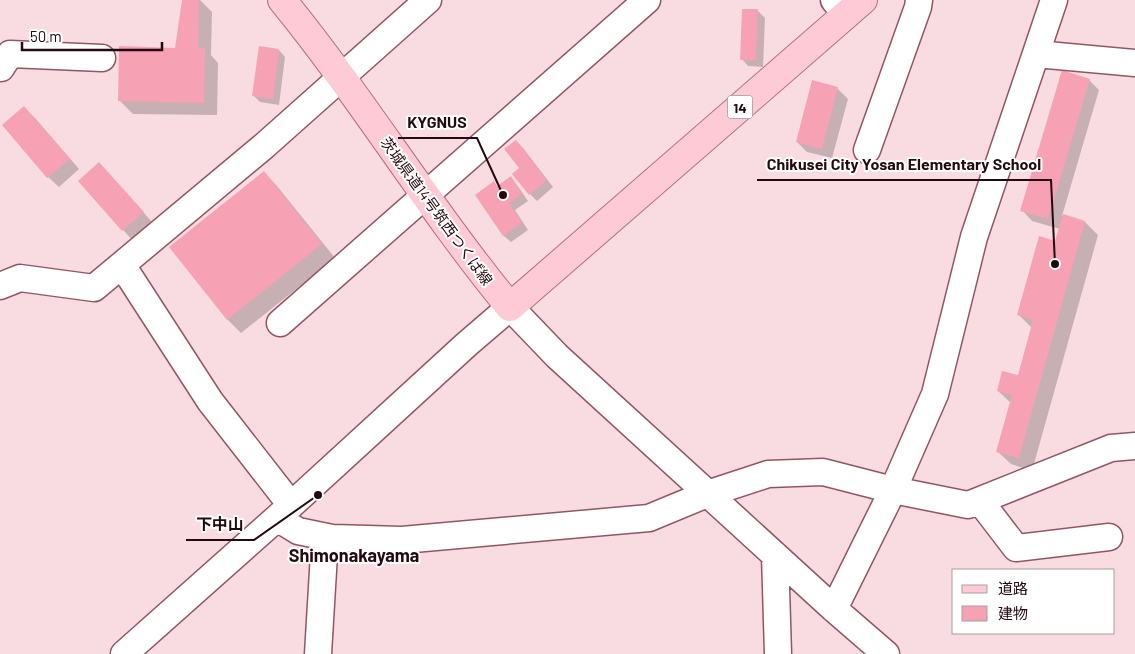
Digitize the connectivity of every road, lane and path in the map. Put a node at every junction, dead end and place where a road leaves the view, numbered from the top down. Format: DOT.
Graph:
graph roads {
  1 [pos="282,0"];
  2 [pos="428,0"];
  3 [pos="647,0"];
  4 [pos="919,0"];
  5 [pos="1054,0"];
  6 [pos="847,5"];
  7 [pos="1036,54"];
  8 [pos="102,58"];
  9 [pos="1135,63"];
  10 [pos="0,68"];
  11 [pos="340,77"];
  12 [pos="867,150"];
  13 [pos="425,195"];
  14 [pos="122,265"];
  15 [pos="0,286"];
  16 [pos="510,307"];
  17 [pos="280,322"];
  18 [pos="1135,446"];
  19 [pos="893,490"];
  20 [pos="707,494"];
  21 [pos="980,500"];
  22 [pos="284,511"];
  23 [pos="325,537"];
  24 [pos="1109,537"];
  25 [pos="775,555"];
  26 [pos="834,609"];
  27 [pos="124,654"];
  28 [pos="318,654"];
  29 [pos="778,654"];
  30 [pos="886,654"];
  1 -- 11 [label="main road, 茨城県道14号筑西つくば線"];
  2 -- 11 [label="street"];
  3 -- 13 [label="street"];
  4 -- 12 [label="street"];
  5 -- 7 [label="street"];
  6 -- 16 [label="main road, 14"];
  7 -- 9 [label="street"];
  7 -- 19 [label="street"];
  8 -- 10 [label="street"];
  11 -- 13 [label="main road, 茨城県道14号筑西つくば線"];
  11 -- 14 [label="street"];
  13 -- 16 [label="main road, 茨城県道14号筑西つくば線"];
  13 -- 17 [label="street"];
  14 -- 15 [label="street"];
  14 -- 22 [label="street"];
  16 -- 20 [label="street"];
  16 -- 22 [label="street"];
  18 -- 21 [label="street"];
  19 -- 20 [label="street"];
  19 -- 21 [label="street"];
  19 -- 26 [label="street"];
  20 -- 23 [label="street"];
  20 -- 25 [label="street"];
  21 -- 24 [label="street"];
  22 -- 23 [label="street"];
  22 -- 27 [label="street"];
  23 -- 28 [label="street"];
  25 -- 26 [label="street"];
  25 -- 29 [label="street"];
  26 -- 30 [label="street"];
}
